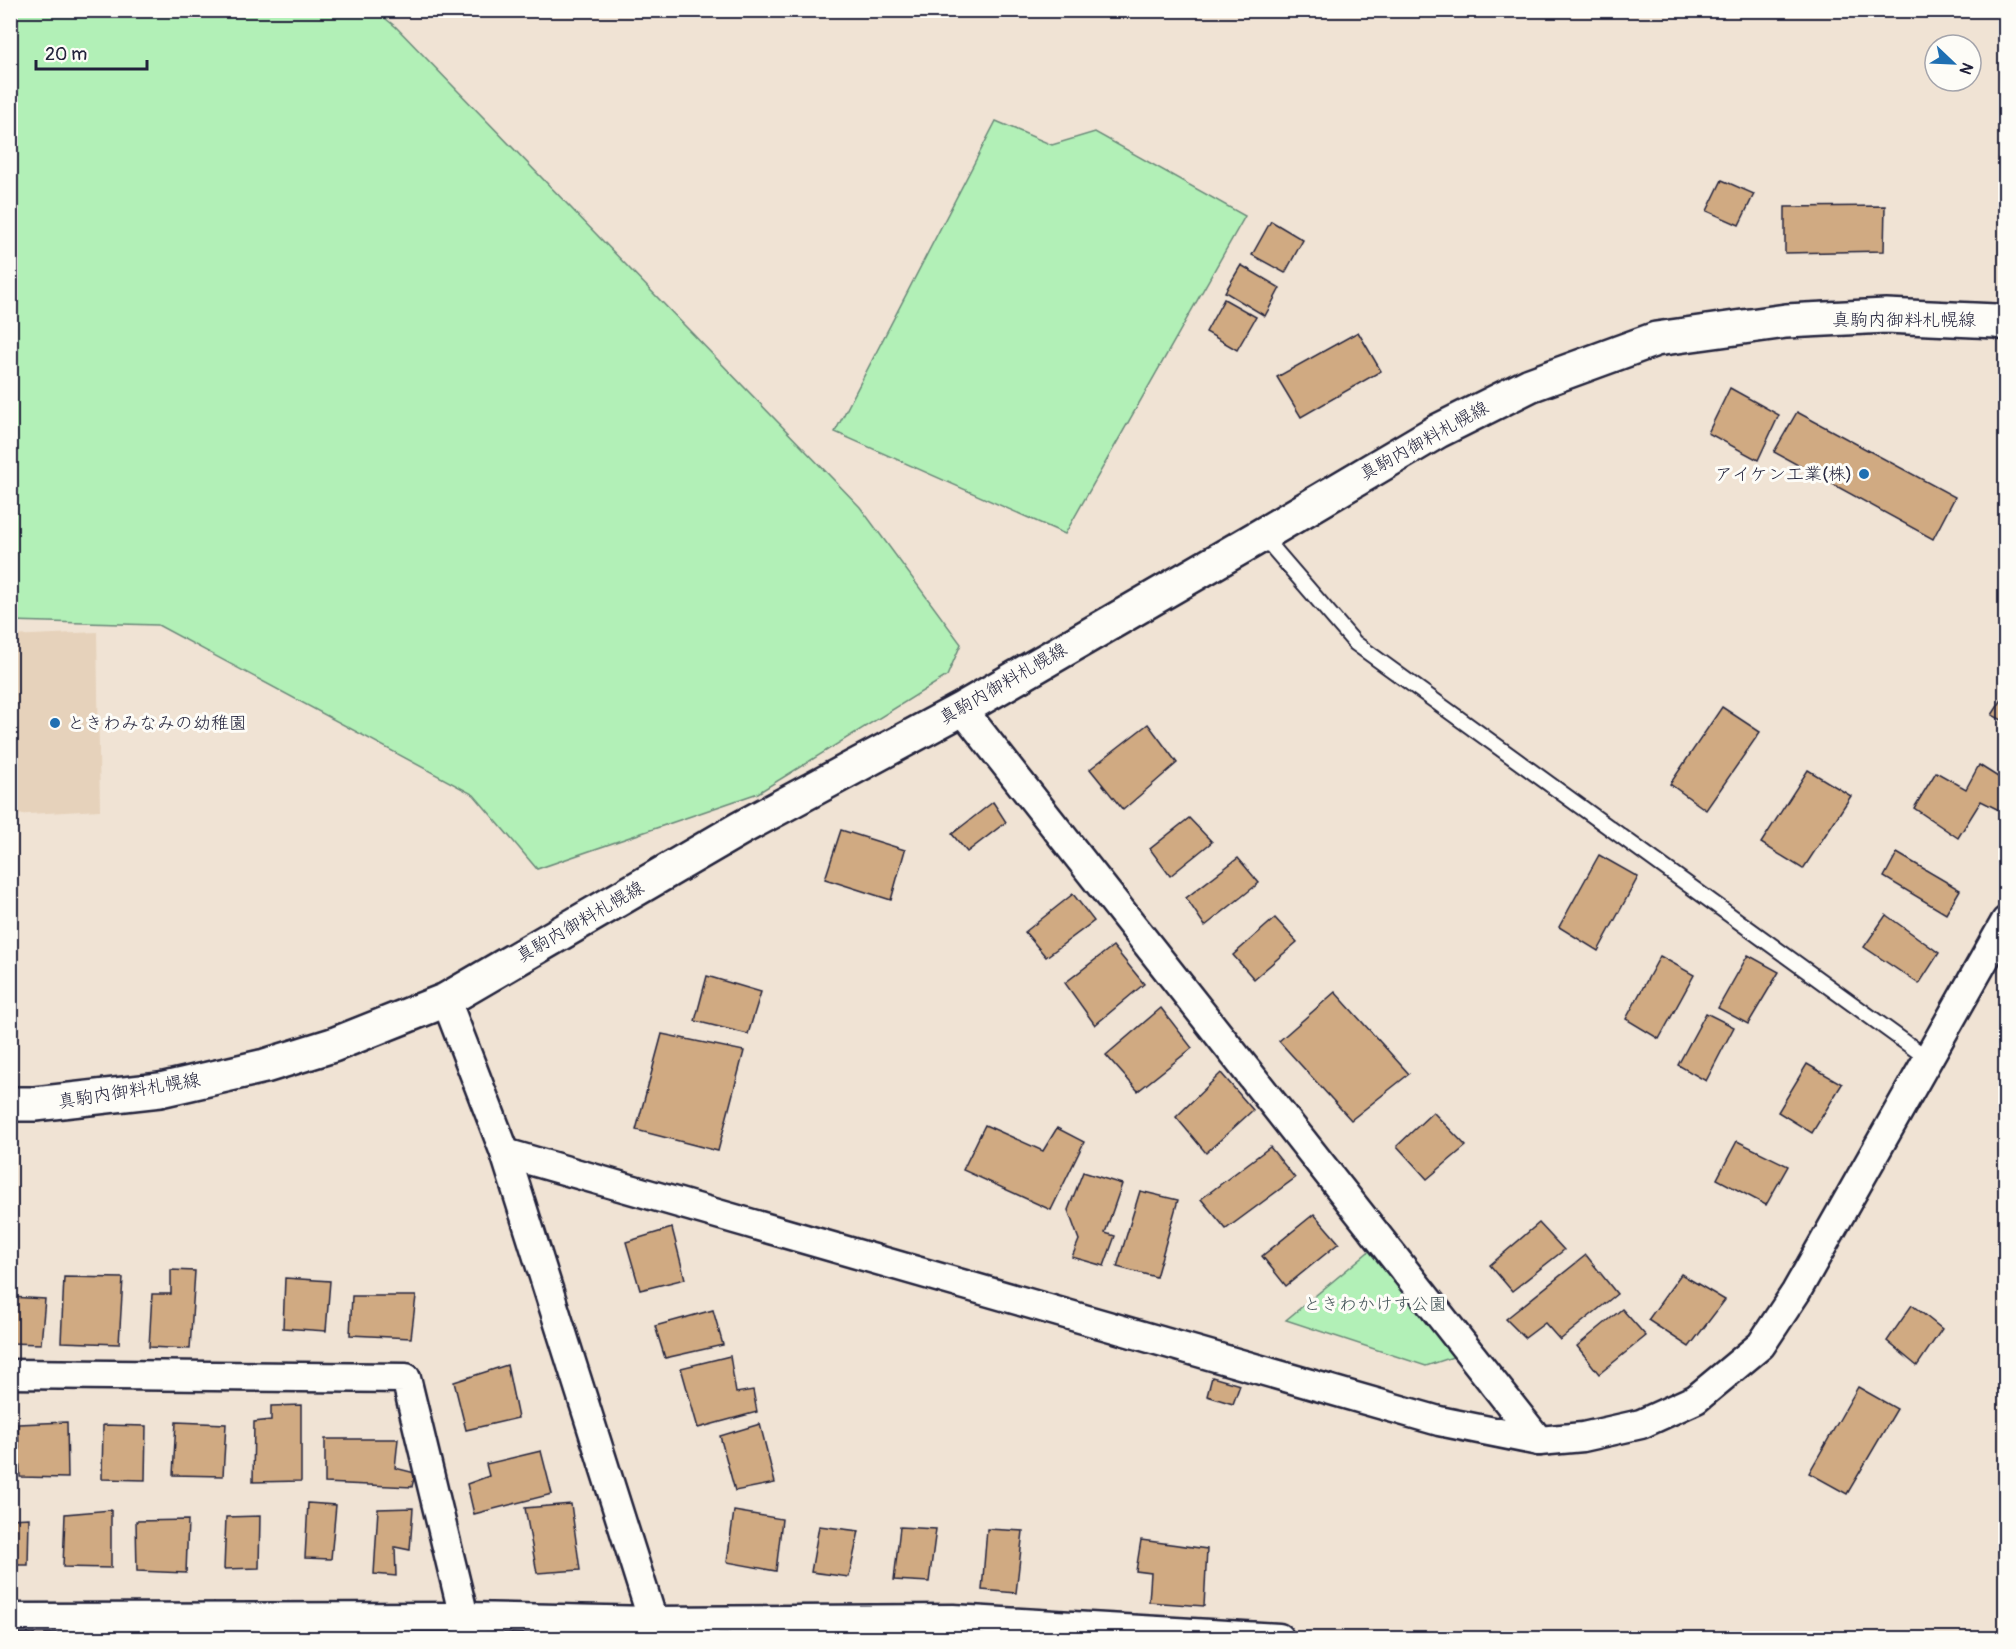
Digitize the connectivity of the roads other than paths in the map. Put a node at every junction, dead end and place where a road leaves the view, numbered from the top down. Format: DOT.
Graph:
graph roads {
  1 [pos="2006,323"];
  2 [pos="1262,535"];
  3 [pos="962,709"];
  4 [pos="2006,921"];
  5 [pos="446,1000"];
  6 [pos="1927,1058"];
  7 [pos="10,1104"];
  8 [pos="505,1153"];
  9 [pos="10,1374"];
  10 [pos="1539,1441"];
  11 [pos="10,1618"];
  12 [pos="469,1628"];
  13 [pos="655,1629"];
  14 [pos="956,1629"];
  15 [pos="1279,1638"];
  1 -- 2 [label="main road, 真駒内御料札幌線"];
  2 -- 3 [label="main road, 真駒内御料札幌線"];
  2 -- 6 [label="lane"];
  3 -- 5 [label="main road, 真駒内御料札幌線"];
  3 -- 10 [label="street"];
  4 -- 6 [label="street"];
  5 -- 7 [label="main road, 真駒内御料札幌線"];
  5 -- 8 [label="street"];
  6 -- 10 [label="street"];
  8 -- 10 [label="street"];
  8 -- 13 [label="street"];
  9 -- 12 [label="street"];
  11 -- 12 [label="street"];
  12 -- 13 [label="street"];
  13 -- 14 [label="street"];
  14 -- 15 [label="street"];
}
